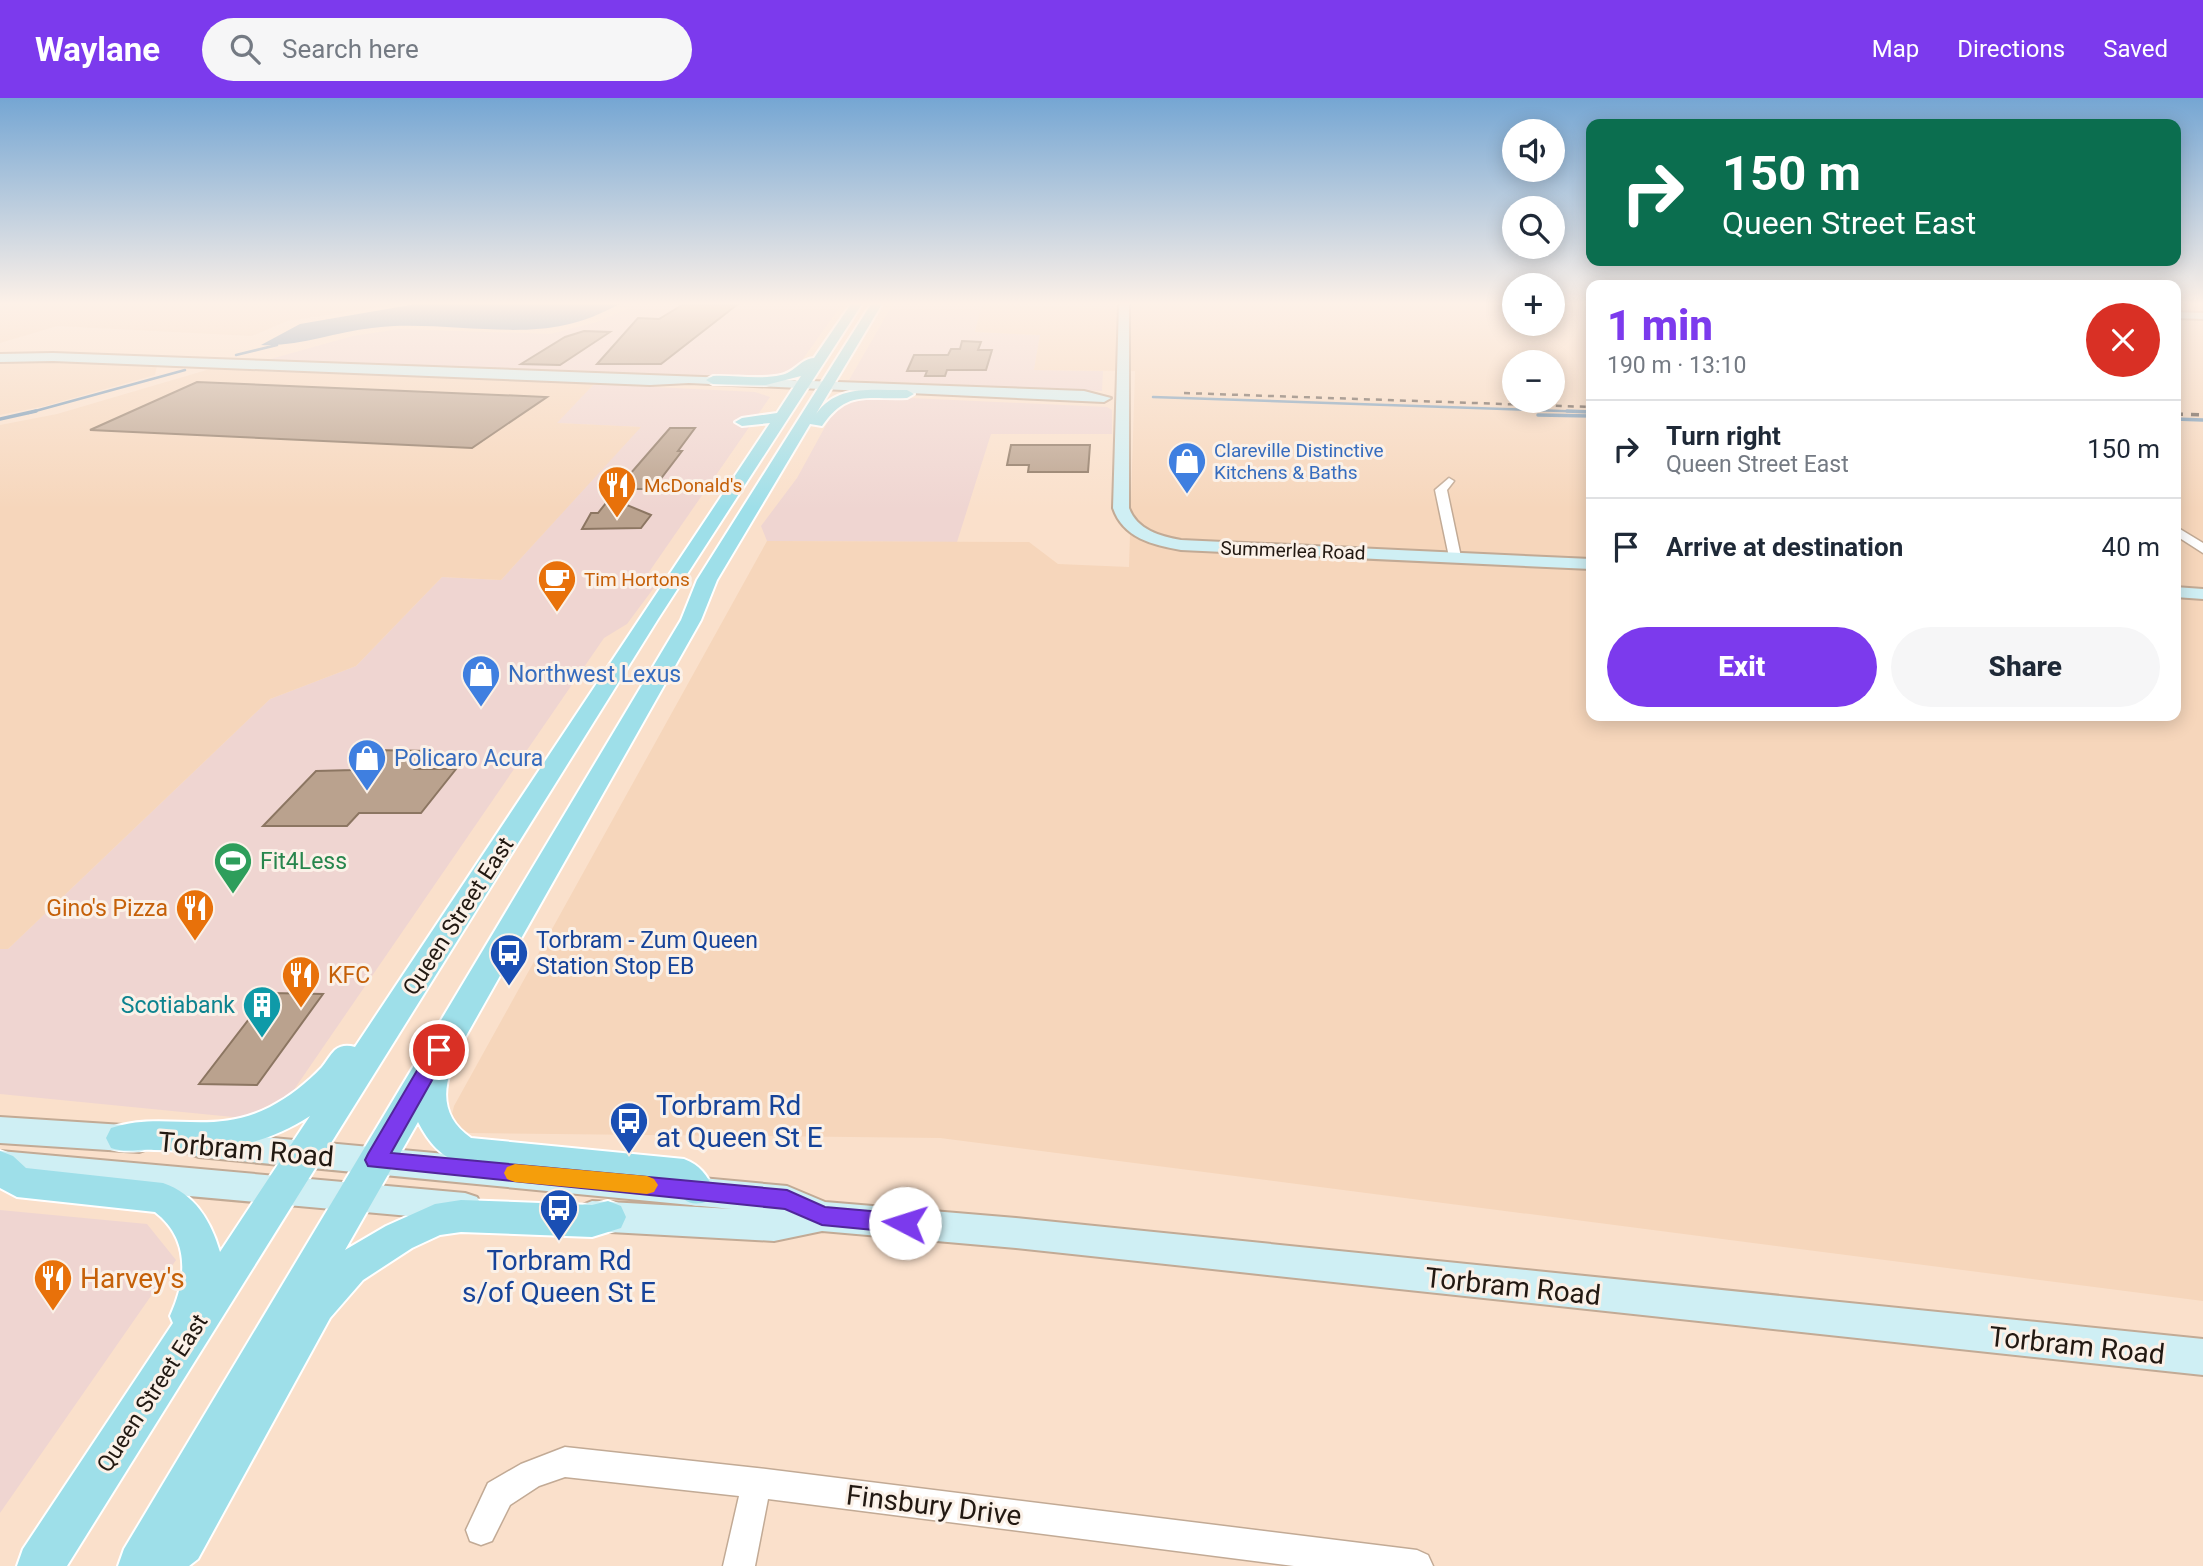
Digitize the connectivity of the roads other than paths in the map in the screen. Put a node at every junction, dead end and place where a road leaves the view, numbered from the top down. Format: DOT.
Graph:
graph roads {
  1 [pos="445,373"];
  2 [pos="802,373"];
  3 [pos="811,373"];
  4 [pos="833,373"];
  5 [pos="1116,373"];
  6 [pos="710,383"];
  7 [pos="801,387"];
  8 [pos="824,388"];
  9 [pos="906,394"];
  10 [pos="1113,399"];
  11 [pos="782,429"];
  12 [pos="1448,481"];
  13 [pos="2181,533"];
  14 [pos="2203,549"];
  15 [pos="1455,557"];
  16 [pos="1586,564"];
  17 [pos="2181,592"];
  18 [pos="2203,594"];
  19 [pos="423,971"];
  20 [pos="467,1003"];
  21 [pos="0,1130"];
  22 [pos="123,1138"];
  23 [pos="305,1153"];
  24 [pos="376,1160"];
  25 [pos="0,1166"];
  26 [pos="696,1190"];
  27 [pos="281,1191"];
  28 [pos="354,1198"];
  29 [pos="822,1216"];
  30 [pos="608,1217"];
  31 [pos="2203,1357"];
  32 [pos="138,1415"];
  33 [pos="757,1483"];
  34 [pos="481,1530"];
  35 [pos="40,1566"];
  36 [pos="141,1566"];
  37 [pos="149,1566"];
  38 [pos="739,1566"];
  39 [pos="1417,1566"];
  1 -- 6 [label="street"];
  2 -- 6 [label="main road"];
  3 -- 7 [label="main road, Queen Street East"];
  4 -- 8 [label="main road, Queen Street East"];
  5 -- 10 [label="street, Summerlea Road"];
  6 -- 7 [label="street"];
  6 -- 11 [label="main road"];
  7 -- 8 [label="street"];
  7 -- 11 [label="main road, Queen Street East"];
  8 -- 9 [label="street"];
  8 -- 10 [label="street"];
  8 -- 11 [label="main road, Queen Street East"];
  9 -- 10 [label="street"];
  9 -- 11 [label="main road"];
  10 -- 15 [label="street, Summerlea Road"];
  11 -- 19 [label="main road, Queen Street East"];
  11 -- 20 [label="main road, Queen Street East"];
  12 -- 15 [label="street"];
  13 -- 14 [label="street"];
  15 -- 16 [label="street, Summerlea Road"];
  17 -- 18 [label="street"];
  19 -- 22 [label="main road"];
  19 -- 23 [label="main road, Queen Street East"];
  20 -- 24 [label="main road, Queen Street East"];
  20 -- 26 [label="main road"];
  21 -- 22 [label="street, Torbram Road"];
  22 -- 23 [label="street, Torbram Road"];
  23 -- 24 [label="street, Torbram Road"];
  23 -- 27 [label="main road, Queen Street East"];
  24 -- 26 [label="street, Torbram Road"];
  24 -- 28 [label="main road, Queen Street East"];
  25 -- 27 [label="street, Torbram Road"];
  25 -- 32 [label="main road"];
  26 -- 29 [label="street, Torbram Road"];
  27 -- 28 [label="street, Torbram Road"];
  27 -- 32 [label="main road, Queen Street East"];
  28 -- 30 [label="street, Torbram Road"];
  28 -- 36 [label="main road, Queen Street East"];
  29 -- 30 [label="street, Torbram Road"];
  29 -- 31 [label="street, Torbram Road"];
  30 -- 37 [label="main road"];
  32 -- 35 [label="main road, Queen Street East"];
  33 -- 34 [label="street, Finsbury Drive"];
  33 -- 38 [label="street"];
  33 -- 39 [label="street, Finsbury Drive"];
}
